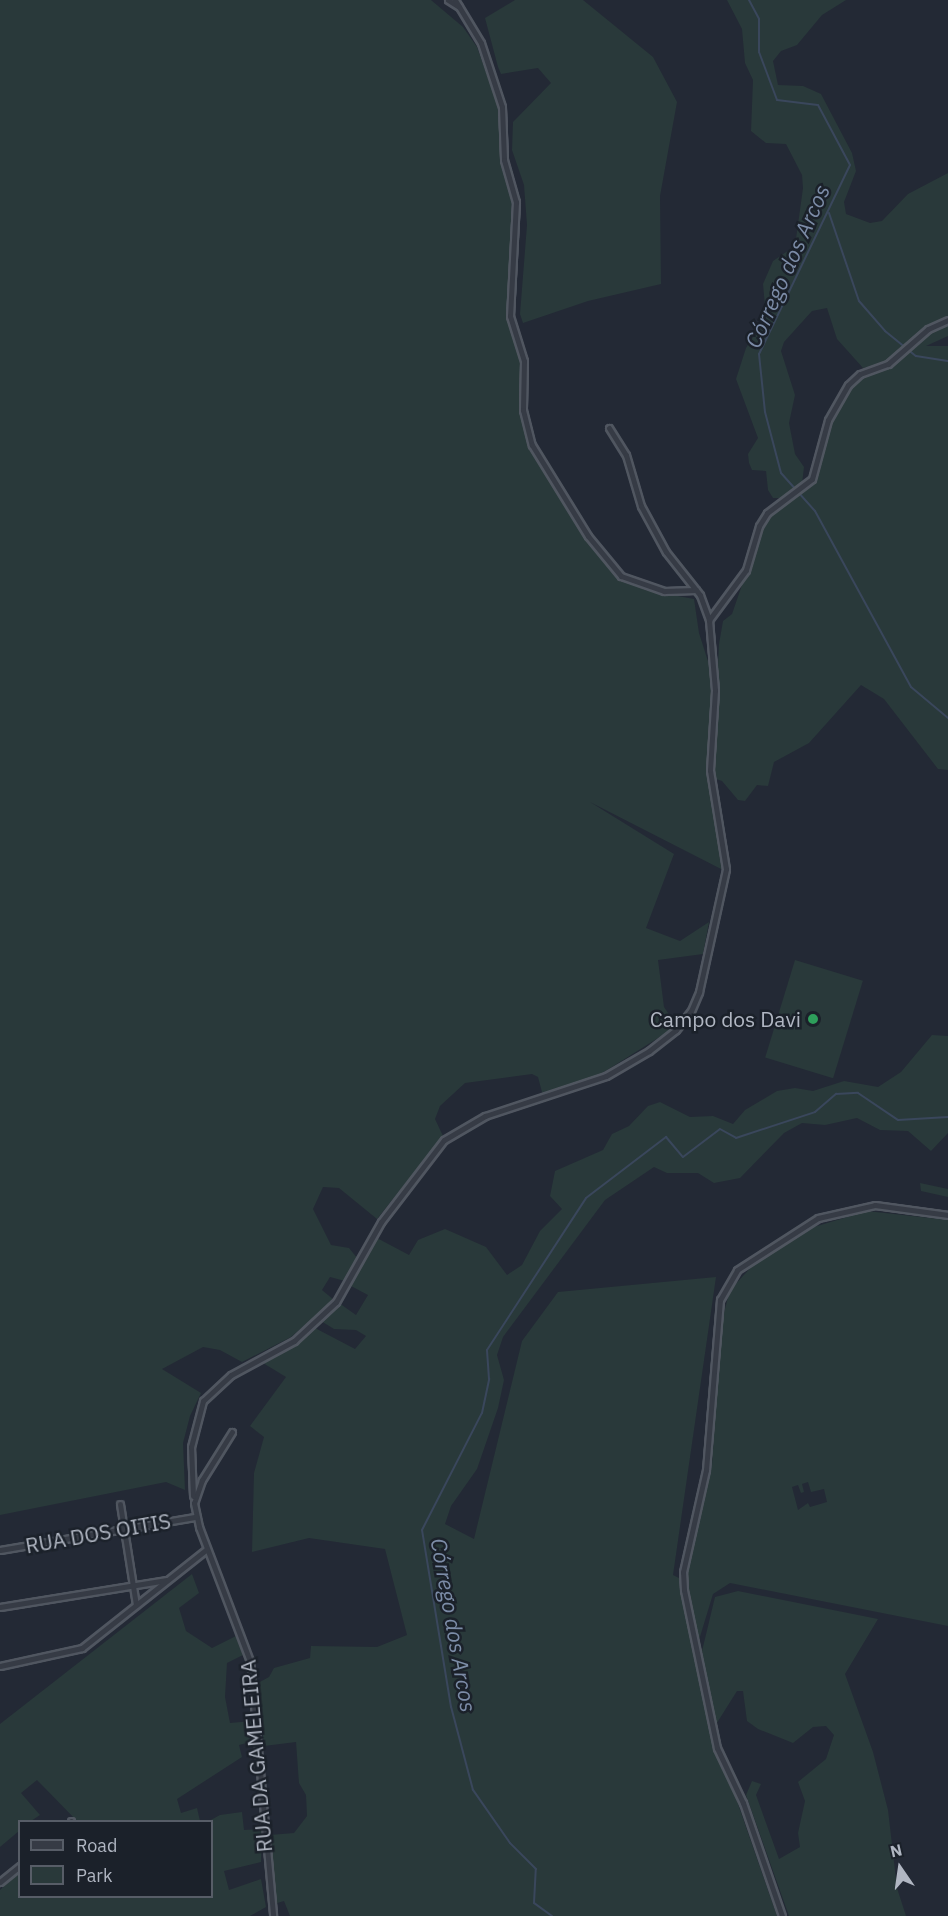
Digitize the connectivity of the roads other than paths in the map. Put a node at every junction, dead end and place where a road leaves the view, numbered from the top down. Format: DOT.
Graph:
graph roads {
  1 [pos="448,0"];
  2 [pos="455,0"];
  3 [pos="463,9"];
  4 [pos="948,320"];
  5 [pos="609,428"];
  6 [pos="696,590"];
  7 [pos="709,620"];
  8 [pos="948,1215"];
  9 [pos="232,1432"];
  10 [pos="193,1496"];
  11 [pos="120,1504"];
  12 [pos="196,1517"];
  13 [pos="124,1528"];
  14 [pos="207,1549"];
  15 [pos="0,1550"];
  16 [pos="169,1579"];
  17 [pos="133,1586"];
  18 [pos="136,1605"];
  19 [pos="0,1607"];
  20 [pos="0,1666"];
  21 [pos="18,1868"];
  22 [pos="0,1882"];
  23 [pos="273,1916"];
  24 [pos="782,1916"];
  1 -- 3 [label="street"];
  2 -- 3 [label="street"];
  3 -- 6 [label="street"];
  4 -- 7 [label="street"];
  5 -- 6 [label="street, RUA DA GAMELEIRA"];
  6 -- 7 [label="street, RUA DA GAMELEIRA"];
  7 -- 10 [label="street, RUA DA GAMELEIRA"];
  8 -- 24 [label="street"];
  9 -- 10 [label="street"];
  10 -- 12 [label="street, RUA DA GAMELEIRA"];
  11 -- 13 [label="street"];
  12 -- 13 [label="street, RUA DOS OITIS"];
  12 -- 14 [label="street, RUA DA GAMELEIRA"];
  13 -- 15 [label="street, RUA DOS OITIS"];
  13 -- 17 [label="street"];
  14 -- 16 [label="street"];
  14 -- 23 [label="street, RUA DA GAMELEIRA"];
  16 -- 17 [label="street"];
  16 -- 18 [label="street"];
  17 -- 18 [label="street"];
  17 -- 19 [label="street"];
  18 -- 20 [label="street"];
  21 -- 22 [label="street"];
}
